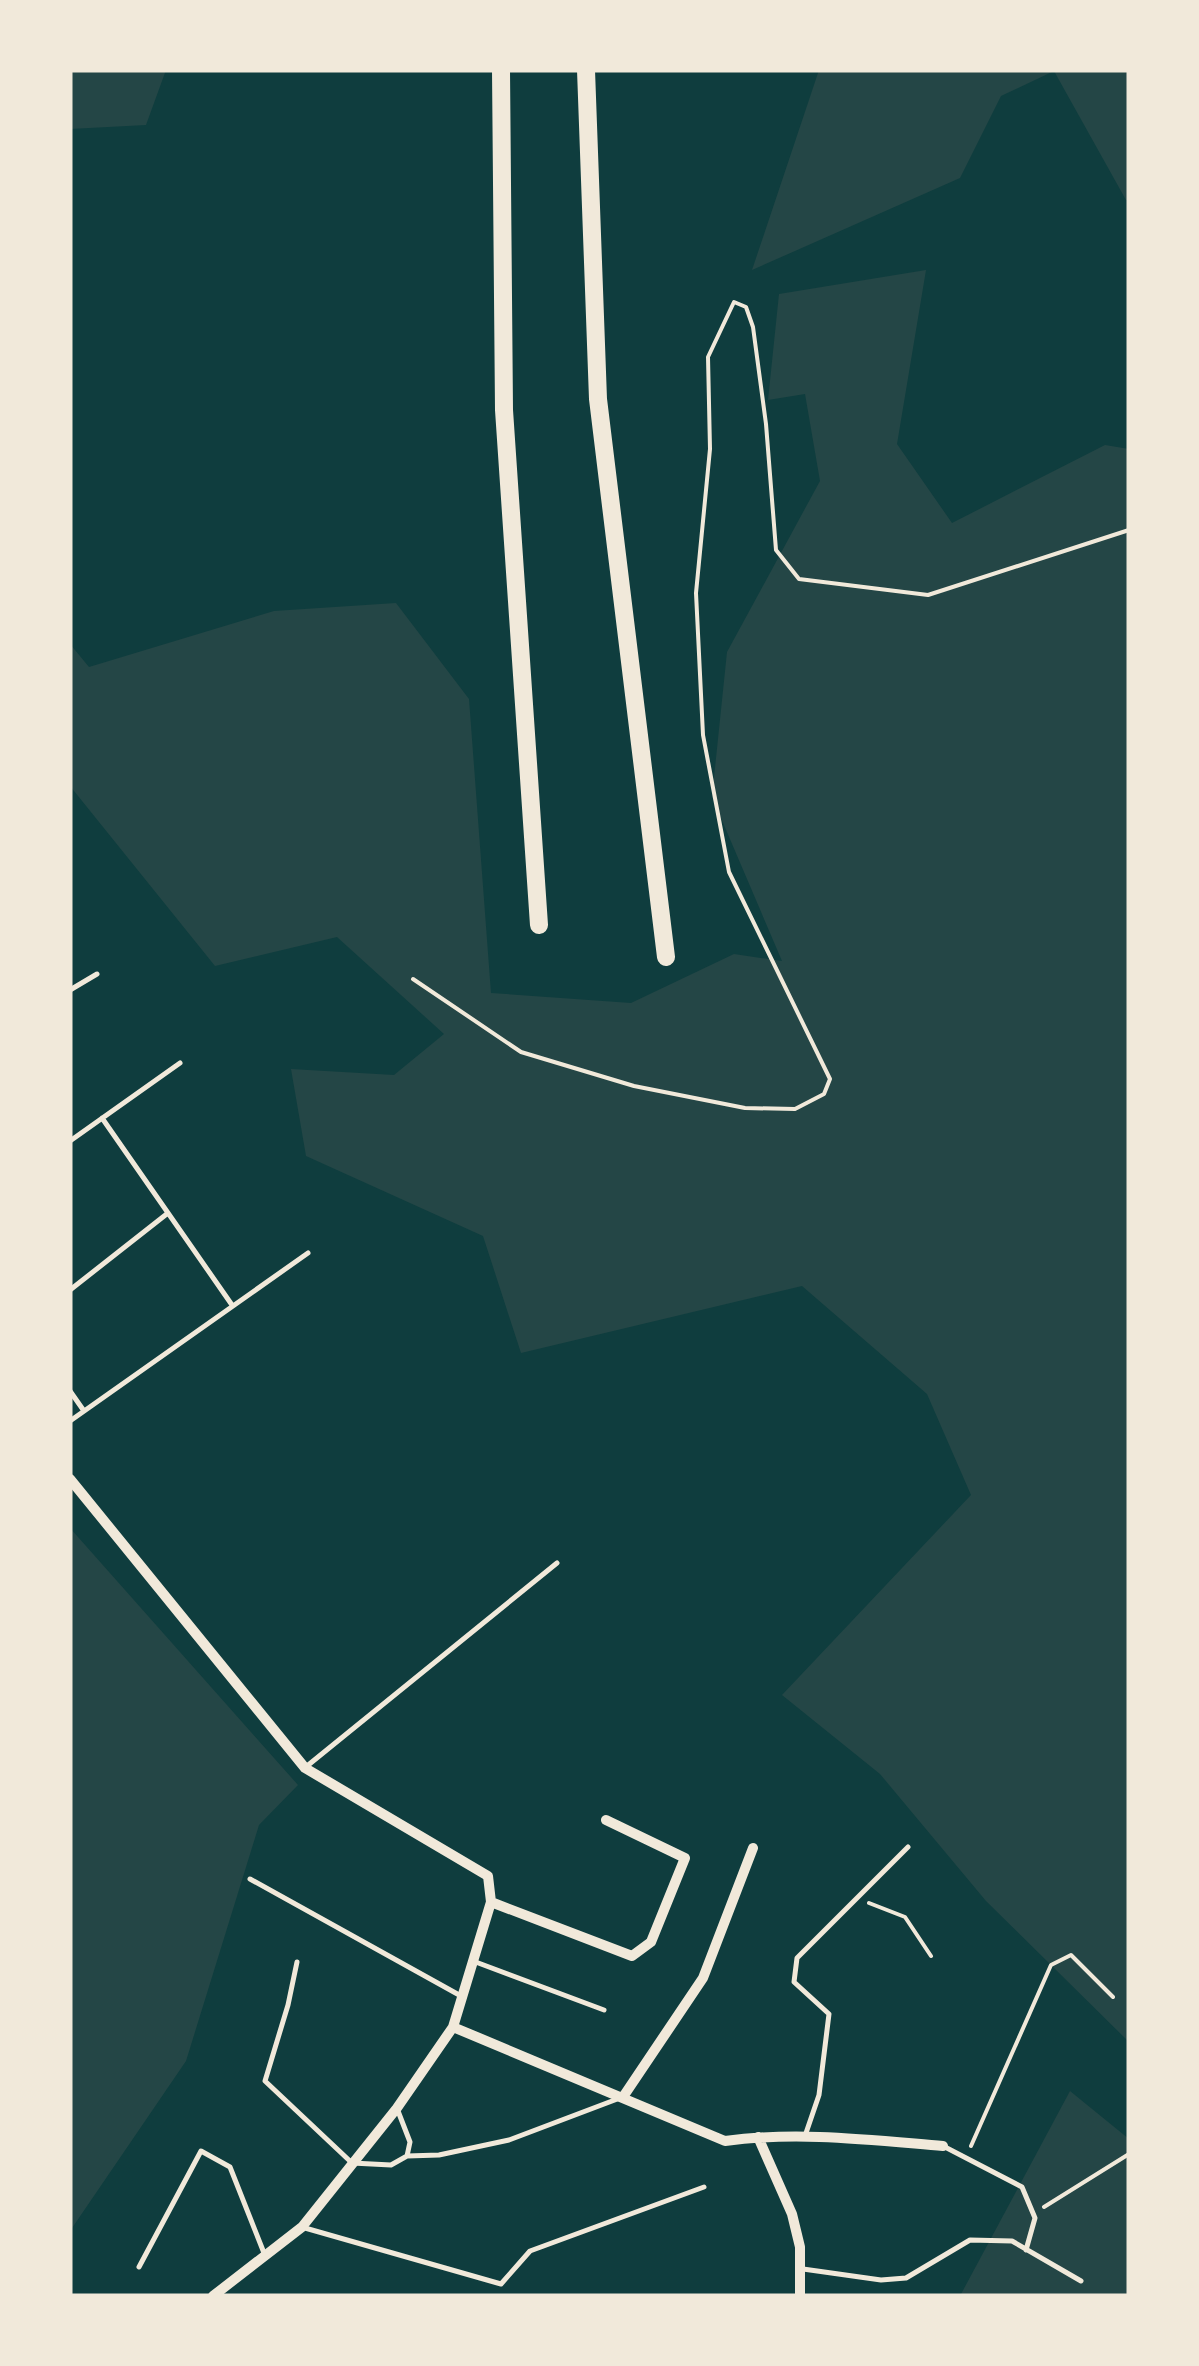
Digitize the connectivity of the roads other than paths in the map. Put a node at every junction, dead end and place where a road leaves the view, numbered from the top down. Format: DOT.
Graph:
graph roads {
  1 [pos="502,70"];
  2 [pos="586,70"];
  3 [pos="539,925"];
  4 [pos="666,957"];
  5 [pos="97,974"];
  6 [pos="70,990"];
  7 [pos="180,1062"];
  8 [pos="102,1118"];
  9 [pos="70,1141"];
  10 [pos="168,1213"];
  11 [pos="308,1253"];
  12 [pos="70,1290"];
  13 [pos="232,1306"];
  14 [pos="70,1392"];
  15 [pos="84,1411"];
  16 [pos="70,1421"];
  17 [pos="70,1479"];
  18 [pos="557,1562"];
  19 [pos="305,1768"];
  20 [pos="606,1820"];
  21 [pos="908,1847"];
  22 [pos="753,1848"];
  23 [pos="250,1878"];
  24 [pos="491,1902"];
  25 [pos="473,1961"];
  26 [pos="297,1962"];
  27 [pos="462,1996"];
  28 [pos="604,2010"];
  29 [pos="453,2028"];
  30 [pos="622,2097"];
  31 [pos="397,2108"];
  32 [pos="758,2136"];
  33 [pos="943,2146"];
  34 [pos="406,2156"];
  35 [pos="352,2163"];
  36 [pos="704,2188"];
  37 [pos="302,2227"];
  38 [pos="1026,2250"];
  39 [pos="264,2256"];
  40 [pos="139,2267"];
  41 [pos="800,2269"];
  42 [pos="1080,2281"];
  43 [pos="213,2296"];
  44 [pos="800,2296"];
  1 -- 3 [label="highway"];
  2 -- 4 [label="highway"];
  5 -- 6 [label="lane"];
  7 -- 8 [label="lane"];
  8 -- 9 [label="lane"];
  8 -- 10 [label="lane"];
  10 -- 12 [label="lane"];
  10 -- 13 [label="lane"];
  11 -- 13 [label="lane"];
  13 -- 15 [label="lane"];
  14 -- 15 [label="lane"];
  15 -- 16 [label="lane"];
  17 -- 19 [label="street"];
  18 -- 19 [label="lane"];
  19 -- 24 [label="street"];
  20 -- 24 [label="street"];
  21 -- 32 [label="lane"];
  22 -- 30 [label="street"];
  23 -- 27 [label="lane"];
  24 -- 25 [label="street"];
  25 -- 27 [label="street"];
  25 -- 28 [label="lane"];
  26 -- 35 [label="lane"];
  27 -- 29 [label="street"];
  29 -- 30 [label="street"];
  29 -- 31 [label="street"];
  30 -- 32 [label="street"];
  30 -- 34 [label="lane"];
  31 -- 34 [label="lane"];
  31 -- 35 [label="street"];
  32 -- 33 [label="street"];
  32 -- 41 [label="street"];
  33 -- 38 [label="lane"];
  34 -- 35 [label="lane"];
  35 -- 37 [label="street"];
  36 -- 37 [label="lane"];
  37 -- 39 [label="street"];
  38 -- 41 [label="lane"];
  38 -- 42 [label="lane"];
  39 -- 40 [label="lane"];
  39 -- 43 [label="street"];
  41 -- 44 [label="street"];
}
